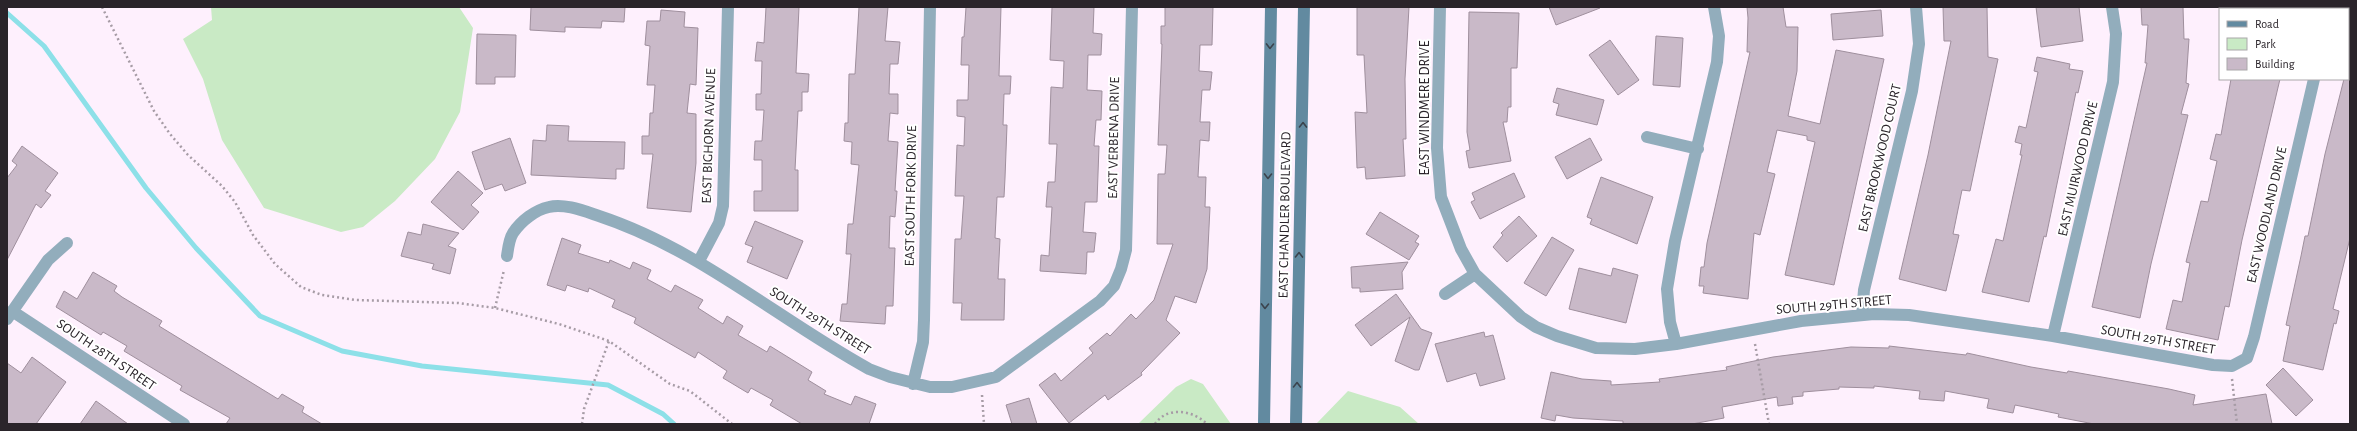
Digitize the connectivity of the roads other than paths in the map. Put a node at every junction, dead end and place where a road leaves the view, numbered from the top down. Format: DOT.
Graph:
graph roads {
  1 [pos="728,7"];
  2 [pos="930,7"];
  3 [pos="1132,7"];
  4 [pos="1271,7"];
  5 [pos="1304,7"];
  6 [pos="1440,7"];
  7 [pos="1714,7"];
  8 [pos="1916,7"];
  9 [pos="2112,7"];
  10 [pos="2314,80"];
  11 [pos="1647,137"];
  12 [pos="1698,149"];
  13 [pos="68,242"];
  14 [pos="507,256"];
  15 [pos="699,261"];
  16 [pos="1121,269"];
  17 [pos="1475,274"];
  18 [pos="1445,294"];
  19 [pos="10,315"];
  20 [pos="1862,315"];
  21 [pos="1521,317"];
  22 [pos="2053,336"];
  23 [pos="1676,344"];
  24 [pos="2247,358"];
  25 [pos="913,384"];
  26 [pos="180,423"];
  27 [pos="1264,424"];
  28 [pos="1296,424"];
  1 -- 15 [label="street, EAST BIGHORN AVENUE"];
  2 -- 25 [label="street, EAST SOUTH FORK DRIVE"];
  3 -- 16 [label="street, EAST VERBENA DRIVE"];
  4 -- 27 [label="main road, EAST CHANDLER BOULEVARD, one-way"];
  28 -- 5 [label="main road, EAST CHANDLER BOULEVARD, one-way"];
  6 -- 17 [label="street, EAST WINDMERE DRIVE"];
  7 -- 12 [label="street"];
  8 -- 20 [label="street, EAST BROOKWOOD COURT"];
  9 -- 22 [label="street, EAST MUIRWOOD DRIVE"];
  10 -- 24 [label="street, EAST WOODLAND DRIVE"];
  11 -- 12 [label="street"];
  12 -- 23 [label="street"];
  13 -- 19 [label="street"];
  14 -- 15 [label="street, SOUTH 29TH STREET"];
  15 -- 25 [label="street, SOUTH 29TH STREET"];
  16 -- 25 [label="street, SOUTH 29TH STREET"];
  17 -- 18 [label="street"];
  17 -- 21 [label="street, EAST WINDMERE DRIVE"];
  19 -- 26 [label="street, SOUTH 28TH STREET"];
  20 -- 22 [label="street, SOUTH 29TH STREET"];
  20 -- 23 [label="street, SOUTH 29TH STREET"];
  21 -- 23 [label="street, SOUTH 29TH STREET"];
  22 -- 24 [label="street, SOUTH 29TH STREET"];
}
